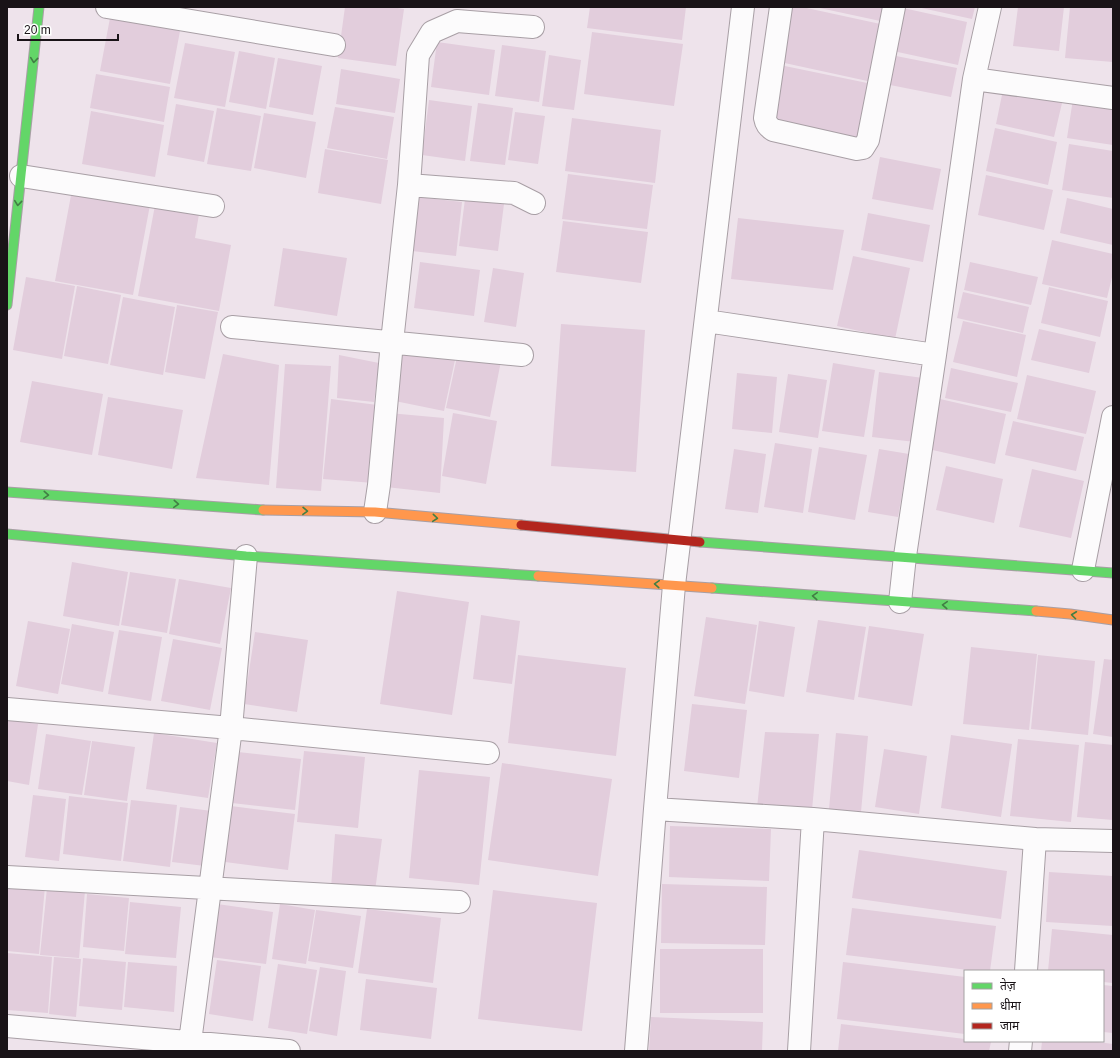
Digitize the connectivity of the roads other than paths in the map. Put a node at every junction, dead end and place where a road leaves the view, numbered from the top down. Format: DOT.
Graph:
graph roads {
  1 [pos="39,7"];
  2 [pos="107,7"];
  3 [pos="743,7"];
  4 [pos="781,7"];
  5 [pos="894,7"];
  6 [pos="990,7"];
  7 [pos="533,27"];
  8 [pos="334,45"];
  9 [pos="974,79"];
  10 [pos="1113,98"];
  11 [pos="21,176"];
  12 [pos="409,185"];
  13 [pos="534,203"];
  14 [pos="213,206"];
  15 [pos="7,305"];
  16 [pos="706,321"];
  17 [pos="232,327"];
  18 [pos="392,342"];
  19 [pos="522,355"];
  20 [pos="935,355"];
  21 [pos="1113,417"];
  22 [pos="7,492"];
  23 [pos="376,512"];
  24 [pos="7,534"];
  25 [pos="680,540"];
  26 [pos="246,556"];
  27 [pos="905,556"];
  28 [pos="1082,570"];
  29 [pos="1113,572"];
  30 [pos="674,585"];
  31 [pos="900,602"];
  32 [pos="1113,620"];
  33 [pos="7,709"];
  34 [pos="231,728"];
  35 [pos="488,753"];
  36 [pos="655,809"];
  37 [pos="813,819"];
  38 [pos="1035,839"];
  39 [pos="1113,841"];
  40 [pos="7,878"];
  41 [pos="211,888"];
  42 [pos="459,902"];
  43 [pos="1026,970"];
  44 [pos="7,1026"];
  45 [pos="190,1042"];
  46 [pos="289,1051"];
  47 [pos="636,1051"];
  48 [pos="799,1051"];
  1 -- 11 [label="street, one-way"];
  2 -- 8 [label="street"];
  3 -- 16 [label="street"];
  4 -- 5 [label="street"];
  6 -- 9 [label="street"];
  7 -- 12 [label="street"];
  9 -- 10 [label="street"];
  9 -- 20 [label="street"];
  11 -- 14 [label="street"];
  11 -- 15 [label="street, one-way"];
  12 -- 13 [label="street"];
  12 -- 18 [label="street"];
  16 -- 20 [label="street"];
  16 -- 25 [label="street"];
  17 -- 18 [label="street"];
  18 -- 19 [label="street"];
  18 -- 23 [label="street"];
  20 -- 27 [label="street"];
  21 -- 28 [label="street"];
  22 -- 23 [label="street, one-way"];
  23 -- 25 [label="street, one-way"];
  24 -- 26 [label="street"];
  25 -- 27 [label="street"];
  25 -- 30 [label="street"];
  30 -- 26 [label="street, one-way"];
  26 -- 34 [label="street"];
  27 -- 28 [label="street"];
  27 -- 31 [label="street"];
  28 -- 29 [label="street"];
  31 -- 30 [label="street, one-way"];
  30 -- 36 [label="street"];
  32 -- 31 [label="street, one-way"];
  33 -- 34 [label="street"];
  34 -- 35 [label="street"];
  34 -- 41 [label="street"];
  36 -- 37 [label="street"];
  36 -- 47 [label="street"];
  37 -- 38 [label="street"];
  37 -- 48 [label="street"];
  38 -- 39 [label="street"];
  38 -- 43 [label="street"];
  40 -- 41 [label="street"];
  41 -- 42 [label="street"];
  41 -- 45 [label="street"];
  44 -- 45 [label="street"];
  45 -- 46 [label="street"];
}
